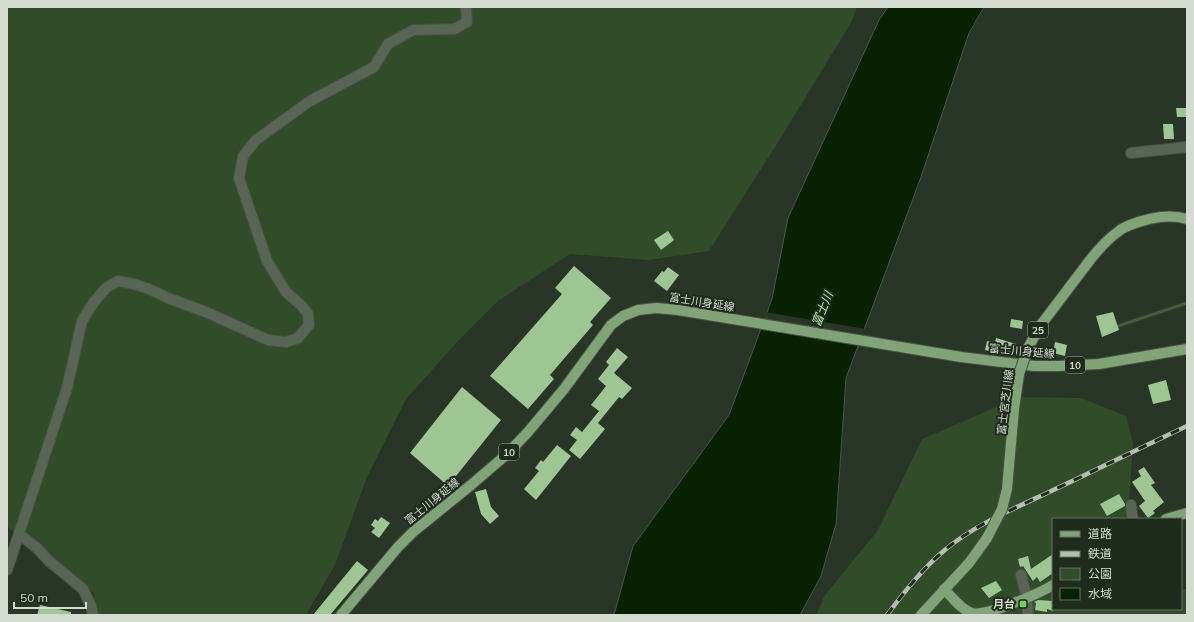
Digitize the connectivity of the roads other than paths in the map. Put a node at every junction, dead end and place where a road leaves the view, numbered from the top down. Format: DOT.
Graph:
graph roads {
  1 [pos="466,7"];
  2 [pos="1187,147"];
  3 [pos="1131,153"];
  4 [pos="1187,219"];
  5 [pos="1187,348"];
  6 [pos="1131,505"];
  7 [pos="1187,513"];
  8 [pos="1133,518"];
  9 [pos="1170,518"];
  10 [pos="20,534"];
  11 [pos="7,570"];
  12 [pos="1021,575"];
  13 [pos="1052,586"];
  14 [pos="944,589"];
  15 [pos="1027,599"];
  16 [pos="972,614"];
  17 [pos="93,615"];
  18 [pos="341,615"];
  19 [pos="921,615"];
  20 [pos="1028,615"];
  1 -- 10 [label="street"];
  2 -- 3 [label="street"];
  4 -- 14 [label="main road, 富士宮芝川線 / 25, bridge"];
  5 -- 18 [label="main road, 富士川身延線 / 10"];
  6 -- 8 [label="street"];
  7 -- 9 [label="main road"];
  10 -- 11 [label="street"];
  10 -- 17 [label="street"];
  12 -- 15 [label="street"];
  13 -- 15 [label="main road"];
  14 -- 16 [label="main road"];
  14 -- 19 [label="main road, 富士宮芝川線 / 25"];
  15 -- 16 [label="main road"];
  15 -- 20 [label="street"];
}
